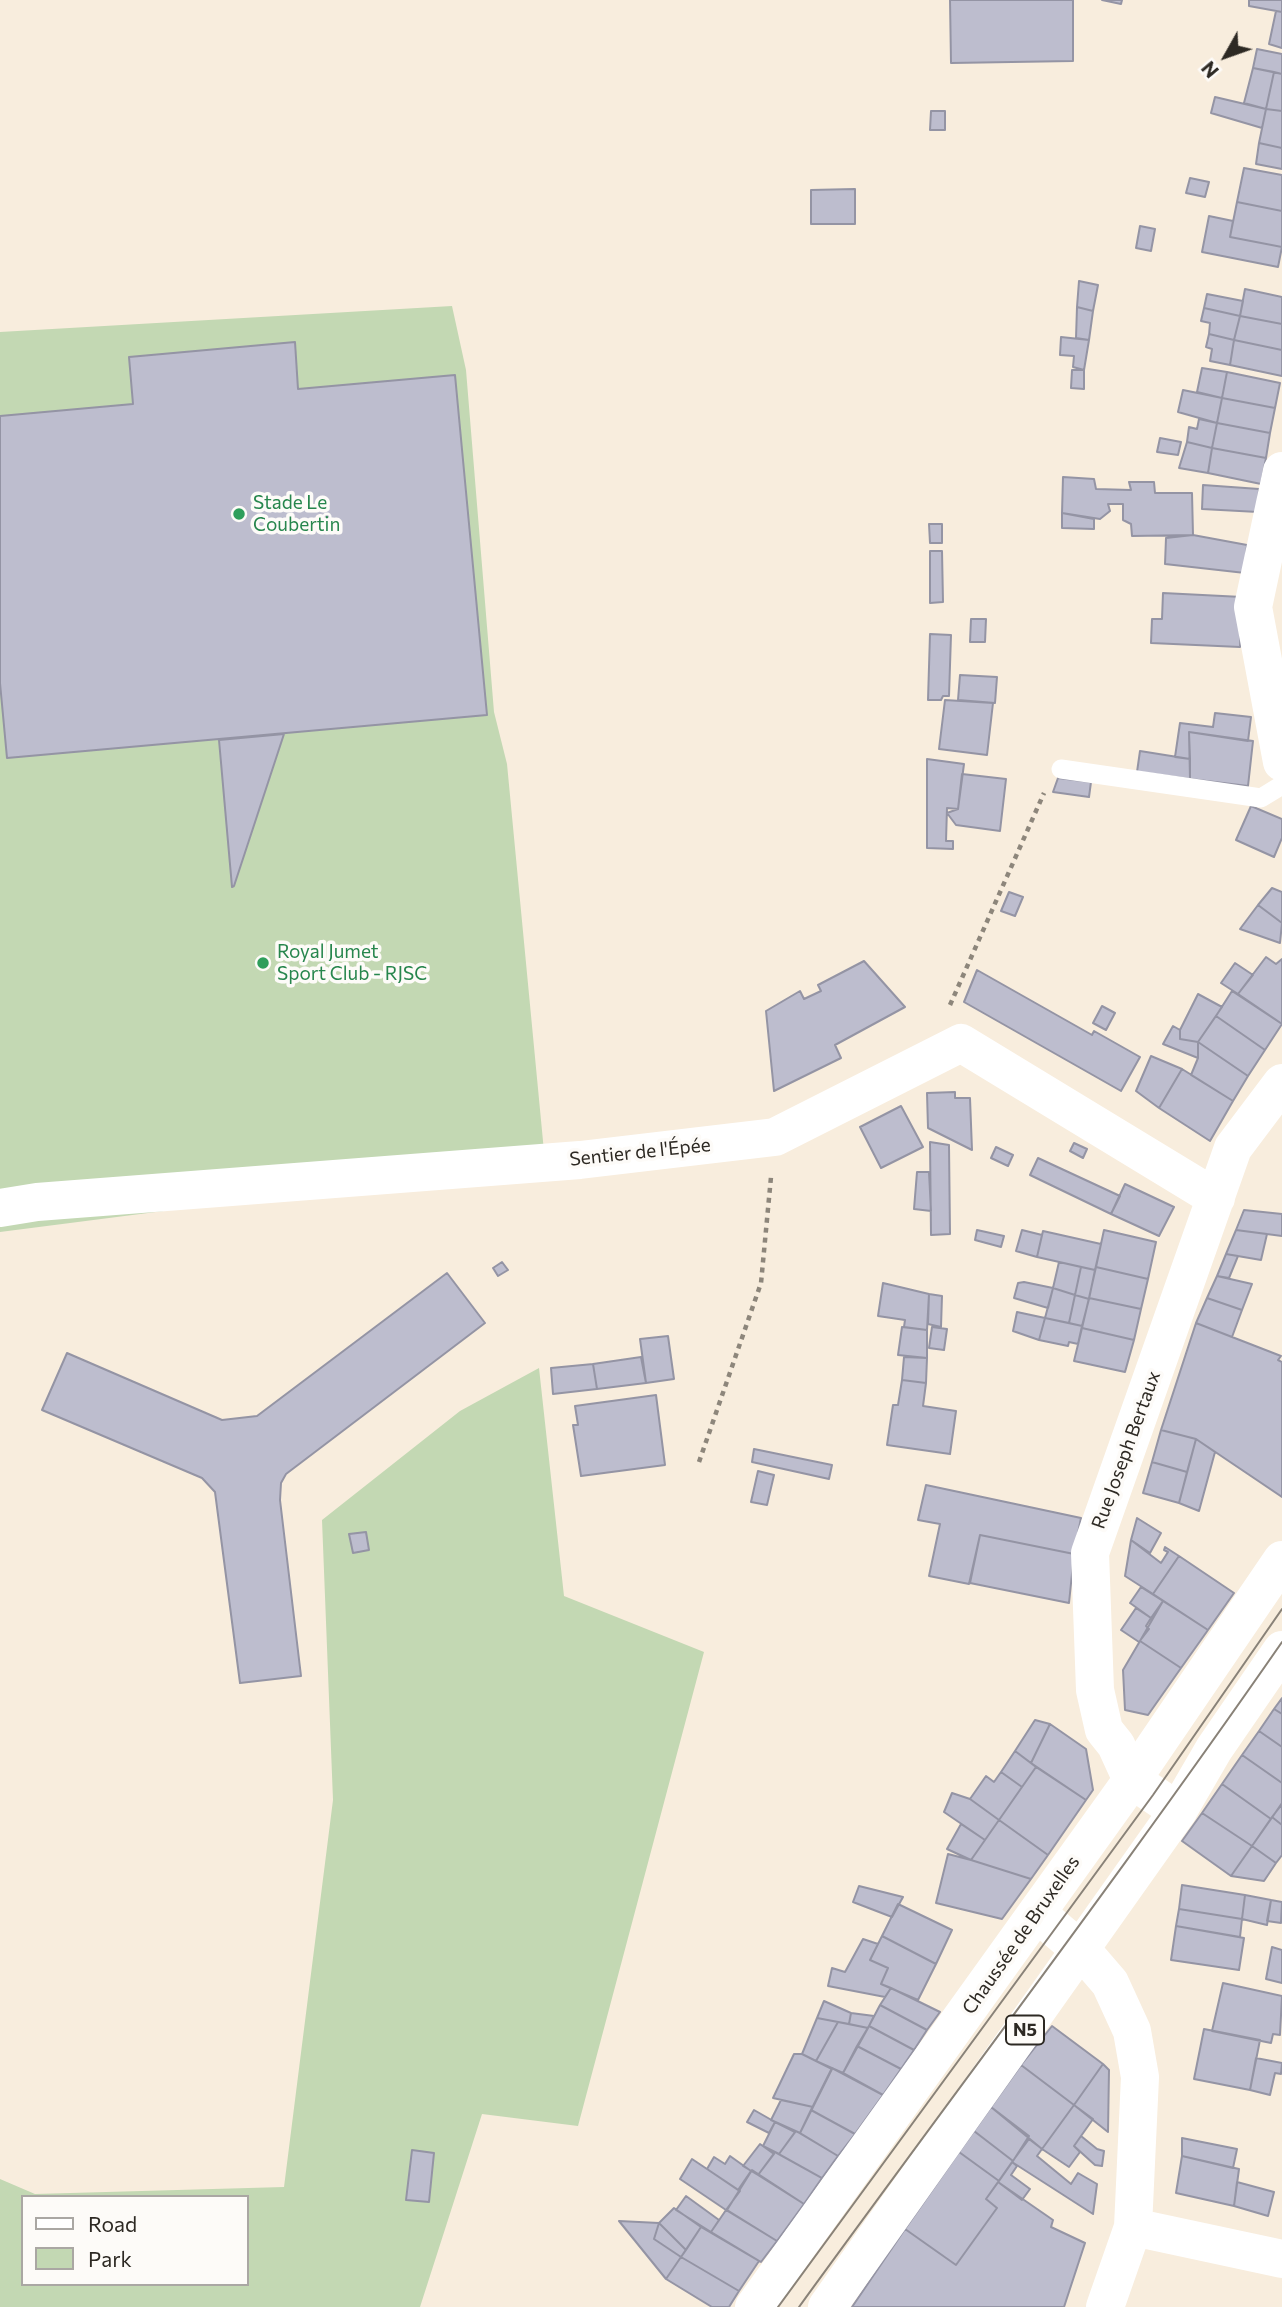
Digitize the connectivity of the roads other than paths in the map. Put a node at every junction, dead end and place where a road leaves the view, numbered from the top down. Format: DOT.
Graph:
graph roads {
  1 [pos="1282,471"];
  2 [pos="1282,762"];
  3 [pos="1061,769"];
  4 [pos="1282,785"];
  5 [pos="1282,1083"];
  6 [pos="1216,1198"];
  7 [pos="0,1208"];
  8 [pos="1282,1560"];
  9 [pos="1282,1650"];
  10 [pos="1132,1780"];
  11 [pos="1178,1811"];
  12 [pos="1037,1913"];
  13 [pos="1080,1949"];
  14 [pos="1133,2227"];
  15 [pos="1282,2259"];
  16 [pos="754,2307"];
  17 [pos="827,2307"];
  18 [pos="1105,2307"];
  1 -- 2 [label="street"];
  3 -- 4 [label="lane"];
  5 -- 6 [label="street, Rue Joseph Bertaux"];
  6 -- 7 [label="street, Sentier de l'Épée"];
  6 -- 10 [label="street, Rue Joseph Bertaux"];
  8 -- 10 [label="street, Chaussée de Bruxelles"];
  9 -- 11 [label="street, N5"];
  10 -- 11 [label="street"];
  10 -- 12 [label="street, Chaussée de Bruxelles"];
  11 -- 13 [label="street, N5"];
  12 -- 13 [label="street"];
  12 -- 16 [label="street, Chaussée de Bruxelles"];
  13 -- 14 [label="street"];
  13 -- 17 [label="street, N5"];
  14 -- 15 [label="street"];
  14 -- 18 [label="street"];
}
